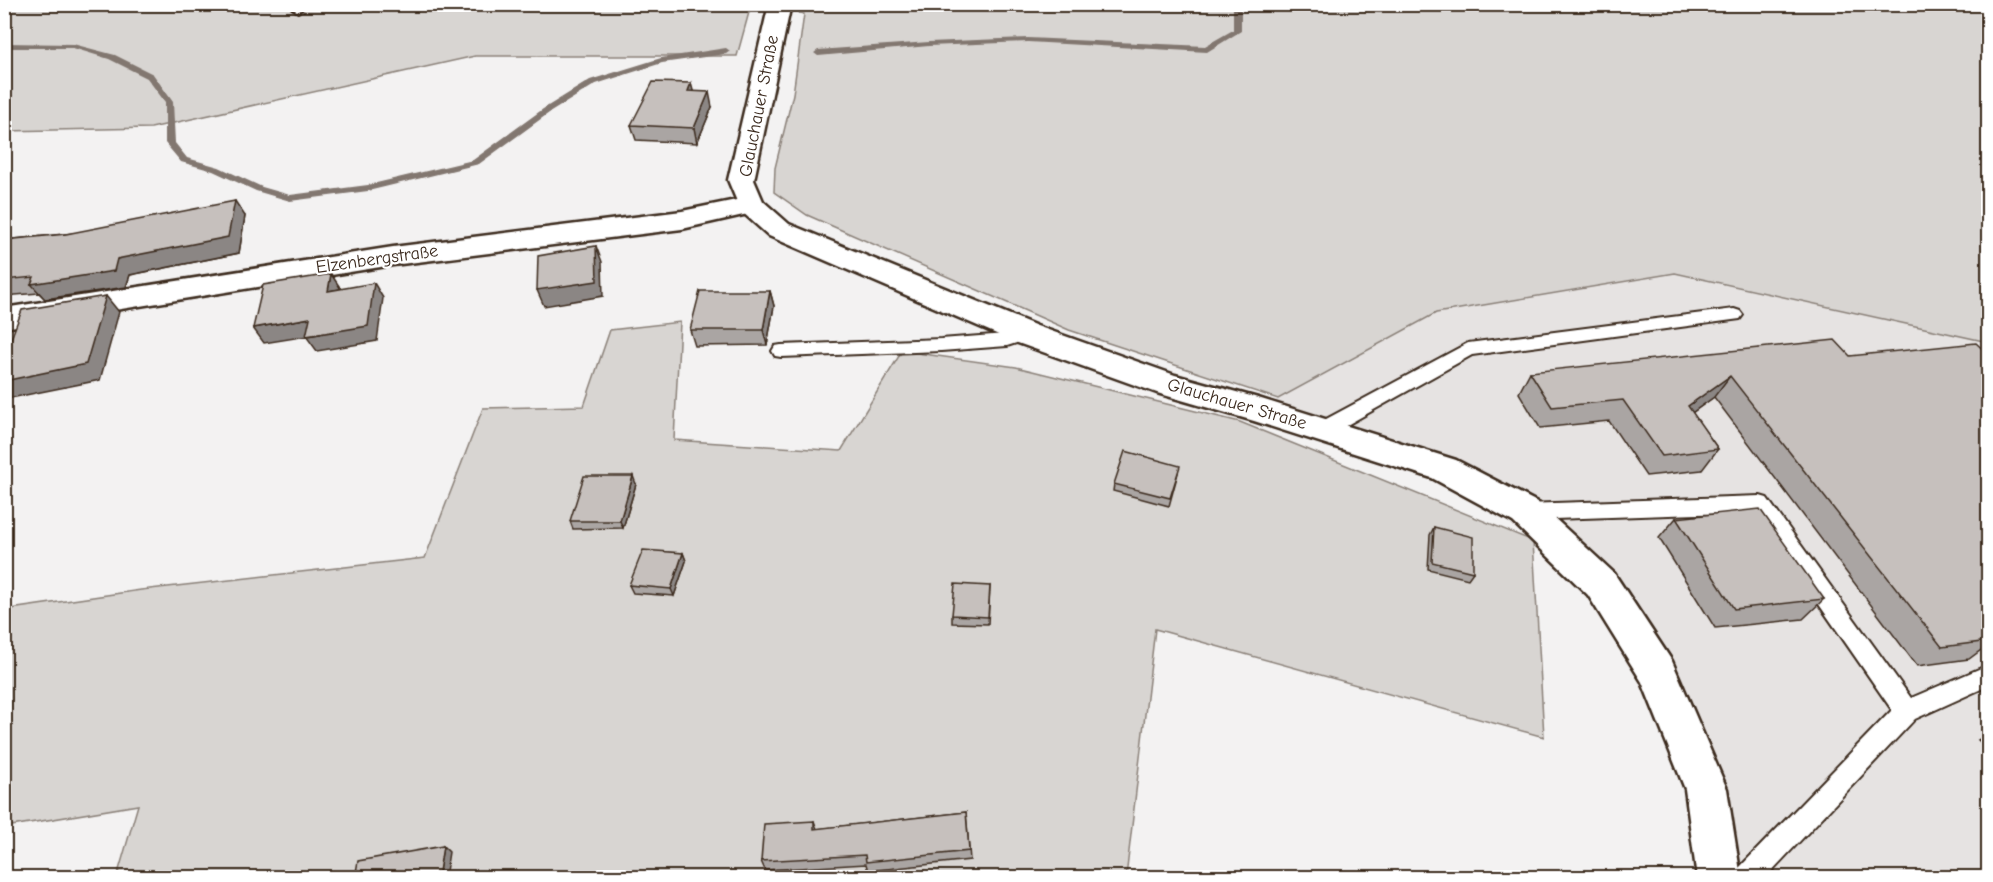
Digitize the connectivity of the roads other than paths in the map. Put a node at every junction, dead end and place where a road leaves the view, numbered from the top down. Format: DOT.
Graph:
graph roads {
  1 [pos="780,4"];
  2 [pos="750,205"];
  3 [pos="1734,315"];
  4 [pos="4,318"];
  5 [pos="1026,334"];
  6 [pos="781,351"];
  7 [pos="1322,430"];
  8 [pos="1525,512"];
  9 [pos="1989,675"];
  10 [pos="1907,711"];
  11 [pos="1719,878"];
  12 [pos="1747,878"];
  1 -- 2 [label="street, Glauchauer Straße"];
  2 -- 4 [label="street, Elzenbergstraße"];
  2 -- 5 [label="street, Glauchauer Straße"];
  3 -- 7 [label="lane"];
  5 -- 6 [label="lane"];
  5 -- 7 [label="street, Glauchauer Straße"];
  7 -- 8 [label="street, Glauchauer Straße"];
  8 -- 10 [label="lane"];
  8 -- 11 [label="street, Glauchauer Straße"];
  9 -- 10 [label="lane"];
  10 -- 12 [label="lane"];
}
